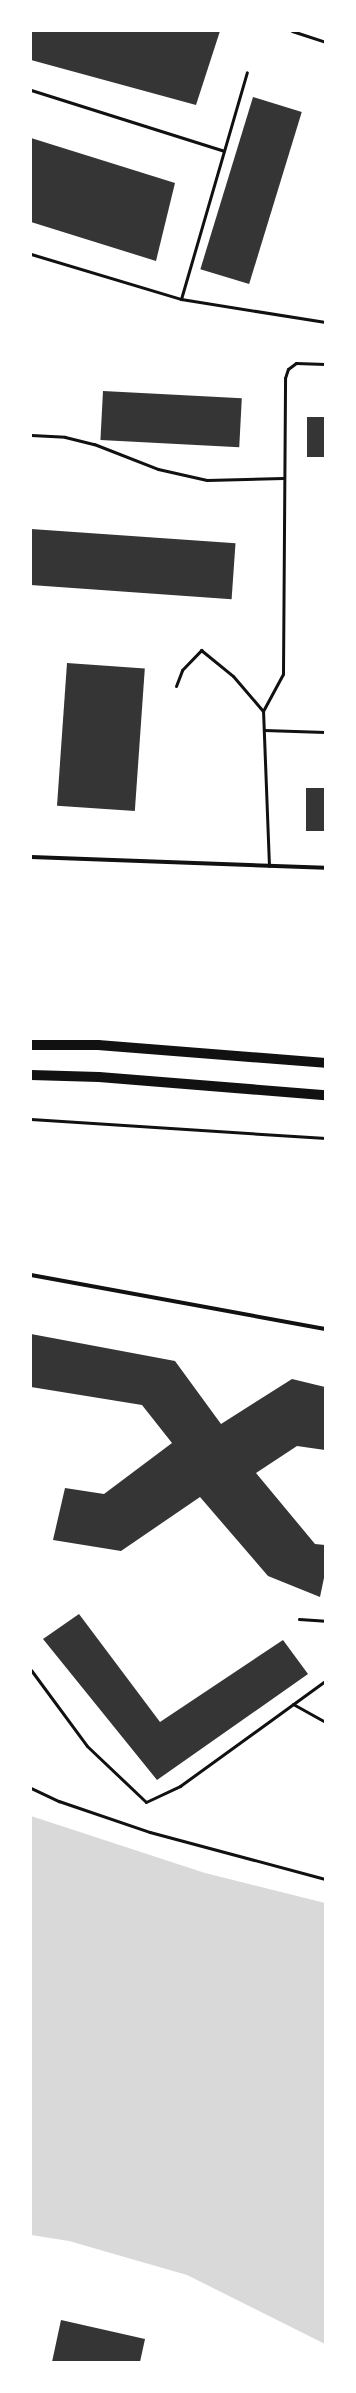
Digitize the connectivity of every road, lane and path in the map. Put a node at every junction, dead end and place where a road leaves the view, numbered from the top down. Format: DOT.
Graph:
graph roads {
  1 [pos="292,31"];
  2 [pos="325,42"];
  3 [pos="247,72"];
  4 [pos="31,90"];
  5 [pos="224,151"];
  6 [pos="31,254"];
  7 [pos="181,299"];
  8 [pos="325,322"];
  9 [pos="325,364"];
  10 [pos="31,435"];
  11 [pos="283,478"];
  12 [pos="176,686"];
  13 [pos="263,711"];
  14 [pos="264,730"];
  15 [pos="325,732"];
  16 [pos="31,857"];
  17 [pos="269,866"];
  18 [pos="325,868"];
  19 [pos="31,1045"];
  20 [pos="325,1063"];
  21 [pos="31,1075"];
  22 [pos="325,1095"];
  23 [pos="31,1119"];
  24 [pos="325,1138"];
  25 [pos="31,1275"];
  26 [pos="325,1329"];
  27 [pos="299,1619"];
  28 [pos="325,1621"];
  29 [pos="31,1670"];
  30 [pos="325,1681"];
  31 [pos="293,1704"];
  32 [pos="325,1722"];
  33 [pos="31,1788"];
  34 [pos="325,1879"];
  1 -- 2 [label="lane"];
  3 -- 5 [label="lane"];
  4 -- 5 [label="lane"];
  5 -- 7 [label="lane"];
  6 -- 7 [label="lane"];
  7 -- 8 [label="lane"];
  9 -- 11 [label="lane"];
  10 -- 11 [label="lane"];
  11 -- 13 [label="lane"];
  12 -- 13 [label="lane"];
  13 -- 14 [label="lane"];
  14 -- 15 [label="lane"];
  14 -- 17 [label="lane"];
  16 -- 17 [label="street"];
  17 -- 18 [label="street"];
  19 -- 20 [label="main road"];
  21 -- 22 [label="main road"];
  23 -- 24 [label="path"];
  25 -- 26 [label="street"];
  27 -- 28 [label="lane"];
  29 -- 31 [label="lane"];
  30 -- 31 [label="lane"];
  31 -- 32 [label="lane"];
  33 -- 34 [label="path"];
}
